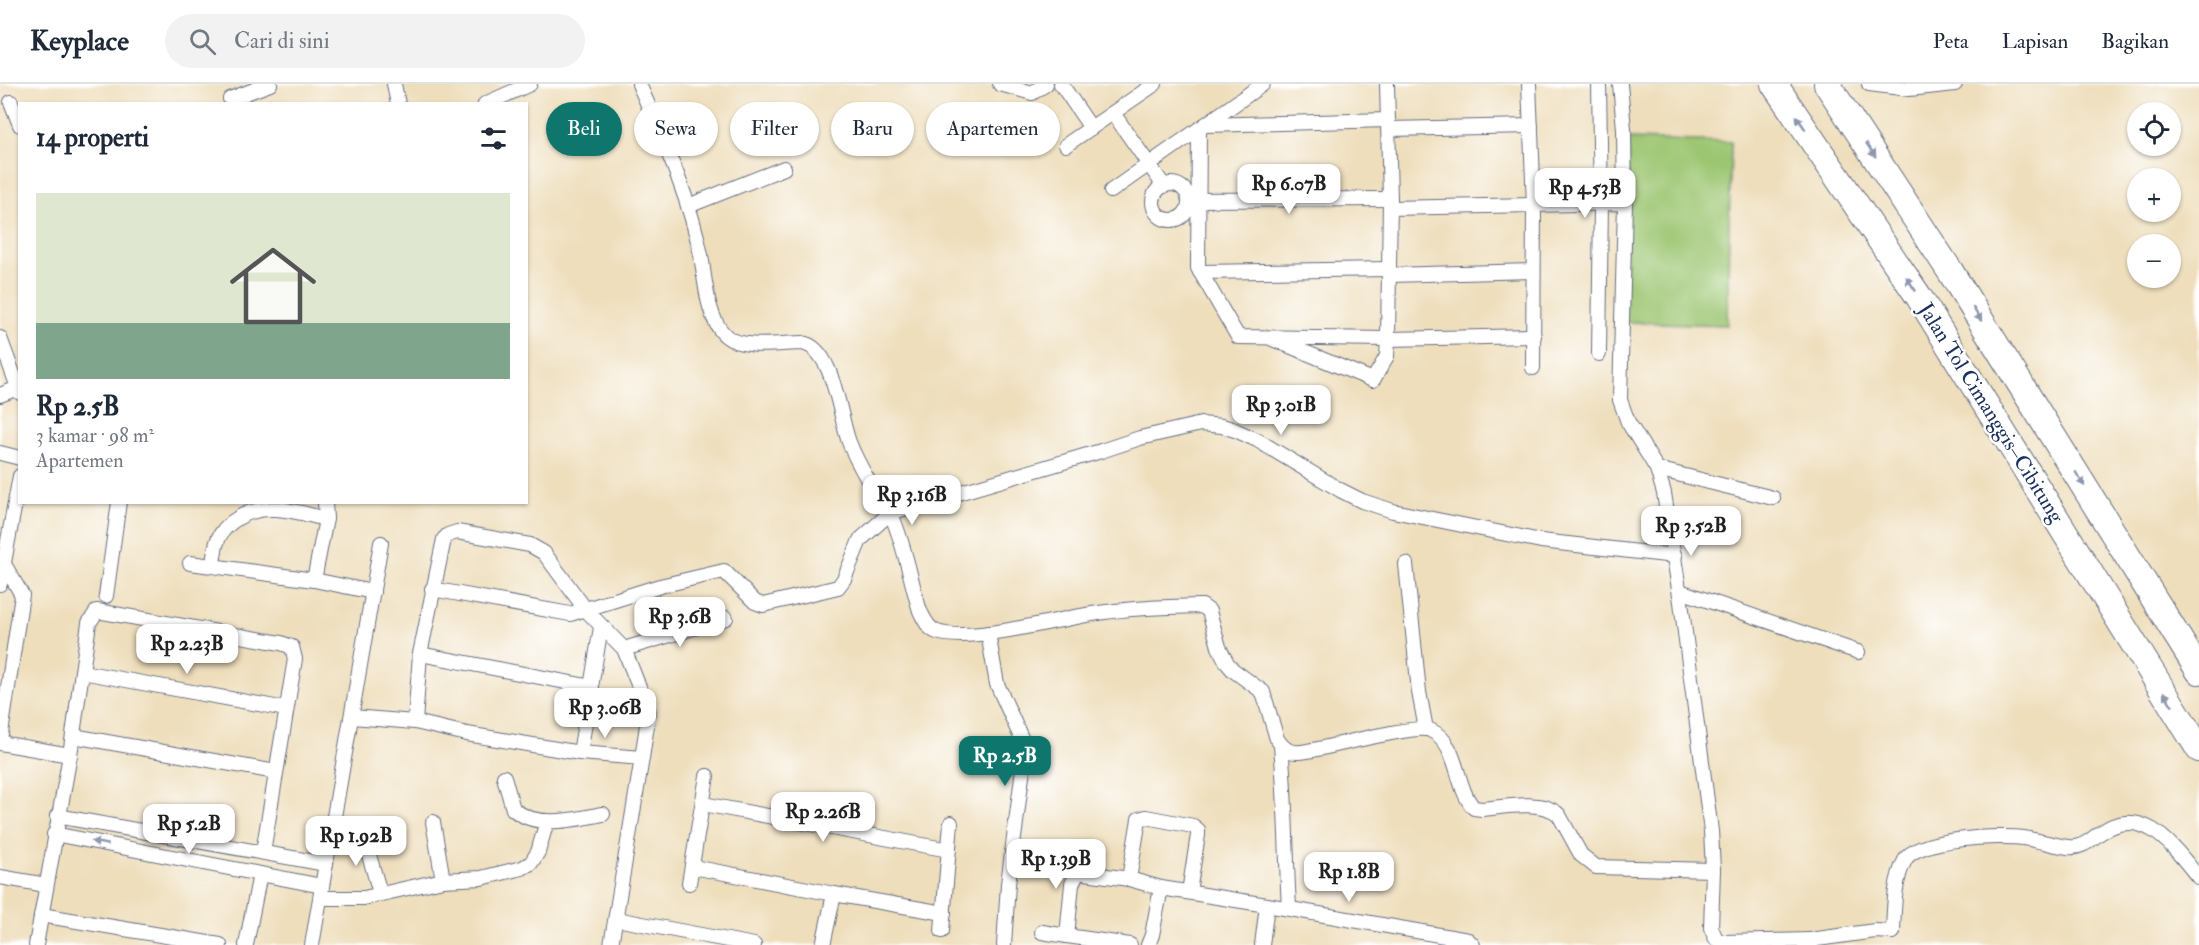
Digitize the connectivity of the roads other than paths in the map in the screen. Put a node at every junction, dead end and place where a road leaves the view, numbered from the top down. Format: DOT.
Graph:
graph roads {
  1 [pos="270,84"];
  2 [pos="394,84"];
  3 [pos="530,84"];
  4 [pos="639,84"];
  5 [pos="1000,84"];
  6 [pos="1046,84"];
  7 [pos="1061,84"];
  8 [pos="1155,84"];
  9 [pos="1263,84"];
  10 [pos="1387,84"];
  11 [pos="1529,84"];
  12 [pos="1599,84"];
  13 [pos="1620,84"];
  14 [pos="1774,84"];
  15 [pos="1827,84"];
  16 [pos="1869,84"];
  17 [pos="1955,84"];
  18 [pos="230,99"];
  19 [pos="11,102"];
  20 [pos="398,102"];
  21 [pos="490,102"];
  22 [pos="1113,113"];
  23 [pos="18,120"];
  24 [pos="1388,124"];
  25 [pos="1531,126"];
  26 [pos="1202,127"];
  27 [pos="1091,128"];
  28 [pos="1066,145"];
  29 [pos="1149,165"];
  30 [pos="784,168"];
  31 [pos="1164,186"];
  32 [pos="1111,191"];
  33 [pos="1194,200"];
  34 [pos="1625,203"];
  35 [pos="1390,204"];
  36 [pos="1601,204"];
  37 [pos="1534,205"];
  38 [pos="688,206"];
  39 [pos="1533,271"];
  40 [pos="1200,272"];
  41 [pos="1389,272"];
  42 [pos="1534,336"];
  43 [pos="0,338"];
  44 [pos="1270,338"];
  45 [pos="1388,339"];
  46 [pos="1599,354"];
  47 [pos="1533,368"];
  48 [pos="18,388"];
  49 [pos="18,391"];
  50 [pos="0,395"];
  51 [pos="0,453"];
  52 [pos="18,458"];
  53 [pos="1656,469"];
  54 [pos="18,487"];
  55 [pos="1773,498"];
  56 [pos="119,504"];
  57 [pos="325,504"];
  58 [pos="279,506"];
  59 [pos="890,513"];
  60 [pos="326,519"];
  61 [pos="381,543"];
  62 [pos="1675,556"];
  63 [pos="190,563"];
  64 [pos="4,564"];
  65 [pos="1406,564"];
  66 [pos="213,565"];
  67 [pos="314,580"];
  68 [pos="0,584"];
  69 [pos="432,589"];
  70 [pos="1680,591"];
  71 [pos="373,592"];
  72 [pos="105,596"];
  73 [pos="586,610"];
  74 [pos="726,618"];
  75 [pos="601,627"];
  76 [pos="988,633"];
  77 [pos="624,649"];
  78 [pos="1858,652"];
  79 [pos="420,654"];
  80 [pos="2199,671"];
  81 [pos="82,672"];
  82 [pos="592,687"];
  83 [pos="286,709"];
  84 [pos="352,717"];
  85 [pos="415,722"];
  86 [pos="1425,729"];
  87 [pos="73,736"];
  88 [pos="0,741"];
  89 [pos="1281,746"];
  90 [pos="2199,749"];
  91 [pos="580,753"];
  92 [pos="70,755"];
  93 [pos="642,758"];
  94 [pos="276,772"];
  95 [pos="707,776"];
  96 [pos="504,777"];
  97 [pos="703,804"];
  98 [pos="603,814"];
  99 [pos="57,816"];
  100 [pos="547,821"];
  101 [pos="433,822"];
  102 [pos="951,823"];
  103 [pos="362,831"];
  104 [pos="54,834"];
  105 [pos="949,850"];
  106 [pos="263,852"];
  107 [pos="326,864"];
  108 [pos="693,867"];
  109 [pos="1713,870"];
  110 [pos="260,874"];
  111 [pos="0,877"];
  112 [pos="2199,878"];
  113 [pos="1129,879"];
  114 [pos="443,880"];
  115 [pos="690,883"];
  116 [pos="46,885"];
  117 [pos="1161,888"];
  118 [pos="322,892"];
  119 [pos="1188,892"];
  120 [pos="380,893"];
  121 [pos="834,894"];
  122 [pos="1267,905"];
  123 [pos="1289,908"];
  124 [pos="944,913"];
  125 [pos="41,915"];
  126 [pos="616,919"];
  127 [pos="942,931"];
  128 [pos="1042,932"];
  129 [pos="1067,936"];
  130 [pos="1895,938"];
  131 [pos="1810,942"];
  132 [pos="746,944"];
  133 [pos="36,945"];
  134 [pos="220,945"];
  135 [pos="246,945"];
  136 [pos="312,945"];
  137 [pos="611,945"];
  138 [pos="823,945"];
  139 [pos="1004,945"];
  140 [pos="1130,945"];
  141 [pos="1148,945"];
  142 [pos="1262,945"];
  143 [pos="1473,945"];
  1 -- 18 [label="street"];
  2 -- 20 [label="street"];
  3 -- 21 [label="street"];
  4 -- 38 [label="street"];
  5 -- 6 [label="street"];
  7 -- 27 [label="street"];
  8 -- 22 [label="street"];
  9 -- 26 [label="street"];
  10 -- 24 [label="street"];
  11 -- 25 [label="street"];
  12 -- 36 [label="street"];
  13 -- 34 [label="street"];
  90 -- 14 [label="highway, Jalan Tol Cimanggis–Cibitung, one-way"];
  15 -- 80 [label="highway, Jalan Tol Cimanggis–Cibitung, one-way"];
  16 -- 17 [label="street"];
  19 -- 23 [label="street"];
  22 -- 27 [label="street"];
  22 -- 29 [label="street"];
  24 -- 25 [label="street"];
  24 -- 26 [label="street"];
  24 -- 35 [label="street"];
  25 -- 37 [label="street"];
  26 -- 29 [label="street"];
  26 -- 33 [label="street"];
  27 -- 28 [label="street"];
  29 -- 31 [label="street"];
  29 -- 32 [label="street"];
  30 -- 38 [label="street"];
  31 -- 33 [label="street"];
  31 -- 33 [label="street"];
  33 -- 35 [label="street"];
  33 -- 40 [label="street"];
  34 -- 36 [label="street"];
  34 -- 53 [label="street"];
  35 -- 37 [label="street"];
  35 -- 41 [label="street"];
  36 -- 37 [label="street"];
  36 -- 46 [label="street"];
  37 -- 39 [label="street"];
  38 -- 59 [label="street"];
  39 -- 41 [label="street"];
  39 -- 42 [label="street"];
  40 -- 41 [label="street"];
  40 -- 44 [label="street"];
  41 -- 45 [label="street"];
  42 -- 45 [label="street"];
  42 -- 47 [label="street"];
  43 -- 48 [label="street"];
  44 -- 45 [label="street"];
  44 -- 45 [label="street"];
  49 -- 50 [label="street"];
  51 -- 52 [label="street"];
  53 -- 55 [label="street"];
  53 -- 62 [label="street"];
  54 -- 64 [label="street"];
  56 -- 72 [label="street"];
  57 -- 60 [label="street"];
  58 -- 60 [label="street"];
  58 -- 66 [label="street"];
  59 -- 62 [label="street"];
  59 -- 73 [label="street"];
  59 -- 76 [label="street"];
  60 -- 67 [label="street"];
  61 -- 71 [label="street"];
  62 -- 70 [label="street"];
  63 -- 66 [label="street"];
  64 -- 68 [label="street"];
  64 -- 88 [label="street"];
  65 -- 86 [label="street"];
  66 -- 67 [label="street"];
  67 -- 71 [label="street"];
  69 -- 73 [label="street"];
  69 -- 73 [label="street"];
  69 -- 79 [label="street"];
  70 -- 78 [label="street"];
  70 -- 109 [label="street"];
  71 -- 84 [label="street"];
  73 -- 75 [label="street"];
  74 -- 77 [label="street"];
  75 -- 77 [label="street"];
  75 -- 82 [label="street"];
  76 -- 89 [label="street"];
  76 -- 139 [label="street"];
  77 -- 93 [label="street"];
  79 -- 82 [label="street"];
  79 -- 85 [label="street"];
  81 -- 83 [label="street"];
  81 -- 83 [label="street"];
  81 -- 87 [label="street"];
  82 -- 91 [label="street"];
  83 -- 94 [label="street"];
  84 -- 85 [label="street"];
  84 -- 107 [label="street"];
  85 -- 91 [label="street"];
  86 -- 89 [label="street"];
  86 -- 109 [label="street"];
  87 -- 92 [label="street"];
  87 -- 94 [label="street"];
  88 -- 92 [label="street"];
  89 -- 123 [label="street"];
  91 -- 93 [label="street"];
  92 -- 99 [label="street"];
  93 -- 126 [label="street"];
  94 -- 106 [label="street"];
  95 -- 97 [label="street"];
  96 -- 100 [label="street"];
  97 -- 105 [label="street"];
  97 -- 108 [label="street"];
  98 -- 100 [label="street"];
  99 -- 104 [label="street"];
  99 -- 106 [label="street"];
  100 -- 114 [label="street"];
  101 -- 114 [label="street"];
  102 -- 105 [label="street"];
  103 -- 120 [label="street"];
  110 -- 104 [label="street, one-way"];
  104 -- 116 [label="street"];
  105 -- 124 [label="street"];
  106 -- 107 [label="street"];
  107 -- 118 [label="street"];
  108 -- 115 [label="street"];
  108 -- 121 [label="street"];
  109 -- 131 [label="street"];
  110 -- 118 [label="street"];
  110 -- 135 [label="street"];
  111 -- 116 [label="street"];
  112 -- 130 [label="street"];
  113 -- 117 [label="street"];
  113 -- 119 [label="street"];
  113 -- 129 [label="street"];
  114 -- 120 [label="street"];
  116 -- 125 [label="street"];
  117 -- 119 [label="street"];
  117 -- 141 [label="street"];
  118 -- 120 [label="street"];
  118 -- 136 [label="street"];
  119 -- 122 [label="street"];
  121 -- 124 [label="street"];
  121 -- 138 [label="street"];
  122 -- 123 [label="street"];
  122 -- 142 [label="street"];
  123 -- 143 [label="street"];
  124 -- 127 [label="street"];
  125 -- 133 [label="street"];
  125 -- 134 [label="street"];
  126 -- 132 [label="street"];
  126 -- 137 [label="street"];
  128 -- 129 [label="street"];
  129 -- 140 [label="street"];
  130 -- 131 [label="street"];
}
